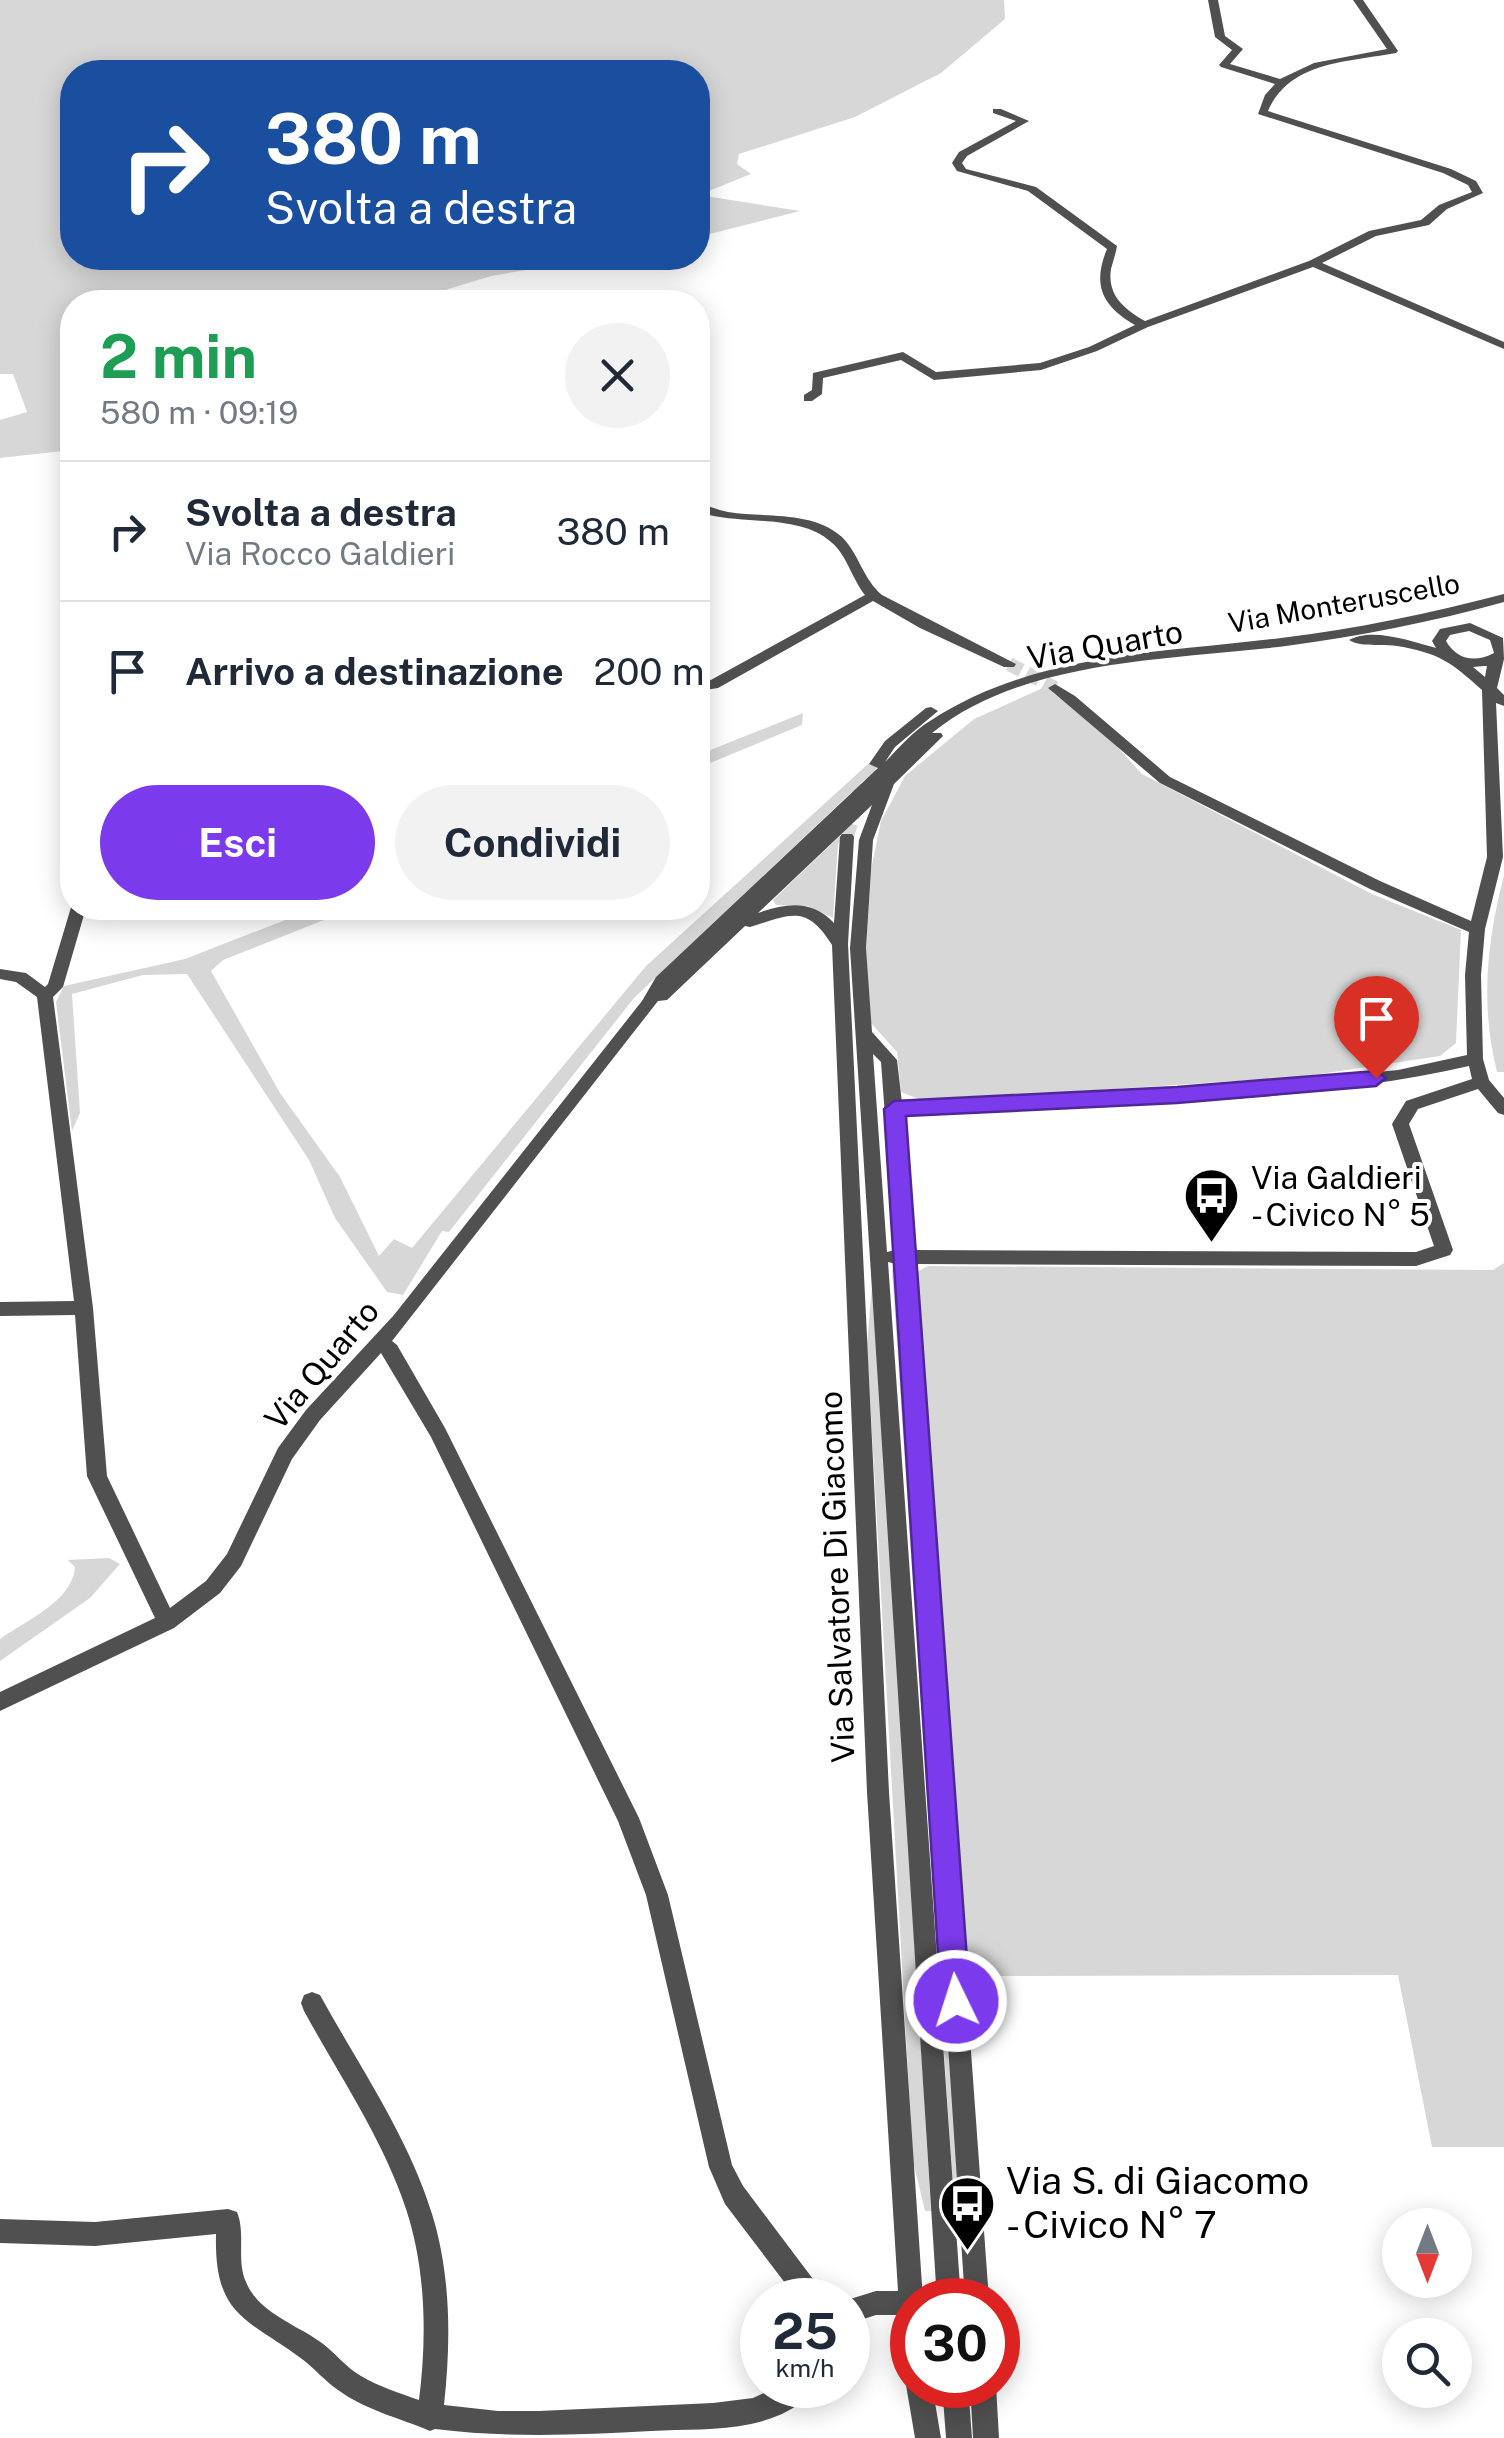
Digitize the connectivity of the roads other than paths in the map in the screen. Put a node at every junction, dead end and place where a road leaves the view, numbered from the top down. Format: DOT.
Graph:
graph roads {
  1 [pos="1213,0"];
  2 [pos="1358,0"];
  3 [pos="1284,83"];
  4 [pos="997,112"];
  5 [pos="1314,263"];
  6 [pos="1144,325"];
  7 [pos="1504,346"];
  8 [pos="808,398"];
  9 [pos="710,512"];
  10 [pos="873,596"];
  11 [pos="1504,598"];
  12 [pos="1504,607"];
  13 [pos="1444,622"];
  14 [pos="1388,632"];
  15 [pos="1501,653"];
  16 [pos="1453,658"];
  17 [pos="1009,664"];
  18 [pos="1072,666"];
  19 [pos="710,685"];
  20 [pos="1055,688"];
  21 [pos="1496,697"];
  22 [pos="1496,736"];
  23 [pos="876,764"];
  24 [pos="887,784"];
  25 [pos="847,836"];
  26 [pos="75,920"];
  27 [pos="740,925"];
  28 [pos="1478,930"];
  29 [pos="840,944"];
  30 [pos="0,974"];
  31 [pos="45,994"];
  32 [pos="648,1006"];
  33 [pos="865,1034"];
  34 [pos="1475,1059"];
  35 [pos="1481,1082"];
  36 [pos="1504,1082"];
  37 [pos="894,1109"];
  38 [pos="1504,1110"];
  39 [pos="856,1257"];
  40 [pos="882,1257"];
  41 [pos="905,1257"];
  42 [pos="84,1308"];
  43 [pos="0,1309"];
  44 [pos="381,1342"];
  45 [pos="167,1622"];
  46 [pos="0,1702"];
  47 [pos="312,2003"];
  48 [pos="0,2231"];
  49 [pos="796,2278"];
  50 [pos="910,2278"];
  51 [pos="948,2278"];
  52 [pos="975,2278"];
  53 [pos="759,2408"];
  54 [pos="923,2408"];
  55 [pos="957,2408"];
  56 [pos="984,2408"];
  57 [pos="430,2418"];
  58 [pos="928,2438"];
  59 [pos="959,2438"];
  60 [pos="986,2438"];
  1 -- 3 [label="street"];
  2 -- 3 [label="street"];
  3 -- 5 [label="street"];
  4 -- 6 [label="street"];
  5 -- 6 [label="street"];
  5 -- 7 [label="street"];
  6 -- 8 [label="street"];
  9 -- 10 [label="street"];
  10 -- 17 [label="street"];
  10 -- 19 [label="street"];
  11 -- 13 [label="street, Via Monteruscello"];
  12 -- 13 [label="street"];
  13 -- 14 [label="street"];
  13 -- 15 [label="street"];
  13 -- 16 [label="street"];
  13 -- 18 [label="street, Via Monteruscello"];
  15 -- 16 [label="street, Via Quarto"];
  15 -- 21 [label="street"];
  16 -- 21 [label="street"];
  16 -- 24 [label="street, Via Quarto"];
  18 -- 23 [label="street"];
  18 -- 32 [label="street, Via Quarto"];
  20 -- 28 [label="street"];
  21 -- 22 [label="street"];
  22 -- 28 [label="street"];
  24 -- 27 [label="street, Via Quarto"];
  24 -- 33 [label="street, Via Salvatore Di Giacomo"];
  25 -- 29 [label="street, Via Salvatore Di Giacomo"];
  26 -- 31 [label="street"];
  27 -- 29 [label="street"];
  27 -- 32 [label="street, Via Quarto"];
  28 -- 34 [label="street"];
  29 -- 39 [label="street, Via Salvatore Di Giacomo"];
  30 -- 31 [label="street"];
  31 -- 42 [label="street"];
  32 -- 44 [label="street, Via Quarto"];
  33 -- 37 [label="street"];
  33 -- 40 [label="street, Via Salvatore Di Giacomo"];
  34 -- 35 [label="street"];
  34 -- 37 [label="street"];
  35 -- 36 [label="street"];
  35 -- 38 [label="street"];
  35 -- 41 [label="street"];
  37 -- 41 [label="street"];
  39 -- 40 [label="street"];
  39 -- 50 [label="street, Via Salvatore Di Giacomo"];
  40 -- 41 [label="street"];
  40 -- 51 [label="street, Via Salvatore Di Giacomo"];
  41 -- 52 [label="street"];
  42 -- 43 [label="street"];
  42 -- 45 [label="street"];
  44 -- 45 [label="street, Via Quarto"];
  44 -- 49 [label="street"];
  45 -- 46 [label="street, Via Quarto"];
  47 -- 57 [label="street"];
  48 -- 57 [label="street"];
  53 -- 57 [label="street"];
  54 -- 58 [label="street"];
  55 -- 59 [label="street"];
  56 -- 60 [label="street"];
}
